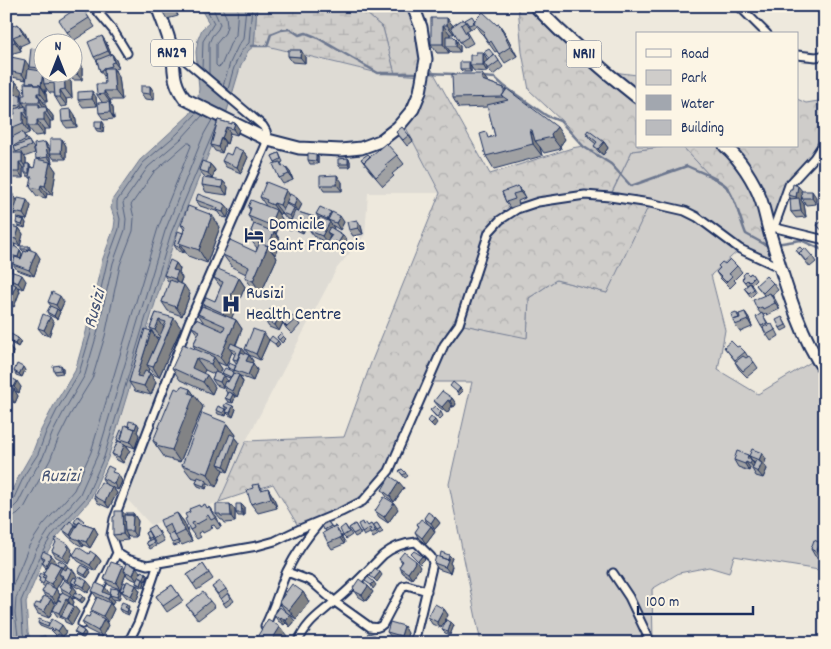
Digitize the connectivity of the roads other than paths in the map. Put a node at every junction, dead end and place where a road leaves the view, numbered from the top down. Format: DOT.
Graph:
graph roads {
  1 [pos="93,6"];
  2 [pos="157,6"];
  3 [pos="413,6"];
  4 [pos="535,6"];
  5 [pos="739,6"];
  6 [pos="765,32"];
  7 [pos="172,49"];
  8 [pos="127,53"];
  9 [pos="798,55"];
  10 [pos="825,55"];
  11 [pos="636,96"];
  12 [pos="268,140"];
  13 [pos="825,141"];
  14 [pos="727,148"];
  15 [pos="771,230"];
  16 [pos="825,240"];
  17 [pos="782,268"];
  18 [pos="825,371"];
  19 [pos="322,520"];
  20 [pos="117,553"];
  21 [pos="158,564"];
  22 [pos="286,572"];
  23 [pos="613,573"];
  24 [pos="427,591"];
  25 [pos="334,602"];
  26 [pos="82,624"];
  27 [pos="259,635"];
  28 [pos="128,643"];
  29 [pos="297,643"];
  30 [pos="414,643"];
  31 [pos="651,643"];
  1 -- 8 [label="street"];
  2 -- 7 [label="main road, RN29"];
  3 -- 12 [label="main road"];
  4 -- 11 [label="main road, NR11"];
  5 -- 6 [label="street"];
  7 -- 12 [label="street"];
  7 -- 12 [label="main road, RN29"];
  9 -- 10 [label="street"];
  12 -- 20 [label="street"];
  13 -- 15 [label="street"];
  14 -- 15 [label="main road"];
  15 -- 16 [label="street"];
  15 -- 17 [label="main road"];
  17 -- 18 [label="main road"];
  17 -- 19 [label="street"];
  19 -- 21 [label="street"];
  19 -- 22 [label="street"];
  20 -- 21 [label="street"];
  20 -- 26 [label="street"];
  21 -- 28 [label="street"];
  22 -- 25 [label="street"];
  22 -- 27 [label="street"];
  23 -- 31 [label="street"];
  24 -- 25 [label="street"];
  24 -- 25 [label="street"];
  24 -- 30 [label="street"];
  25 -- 29 [label="street"];
}
